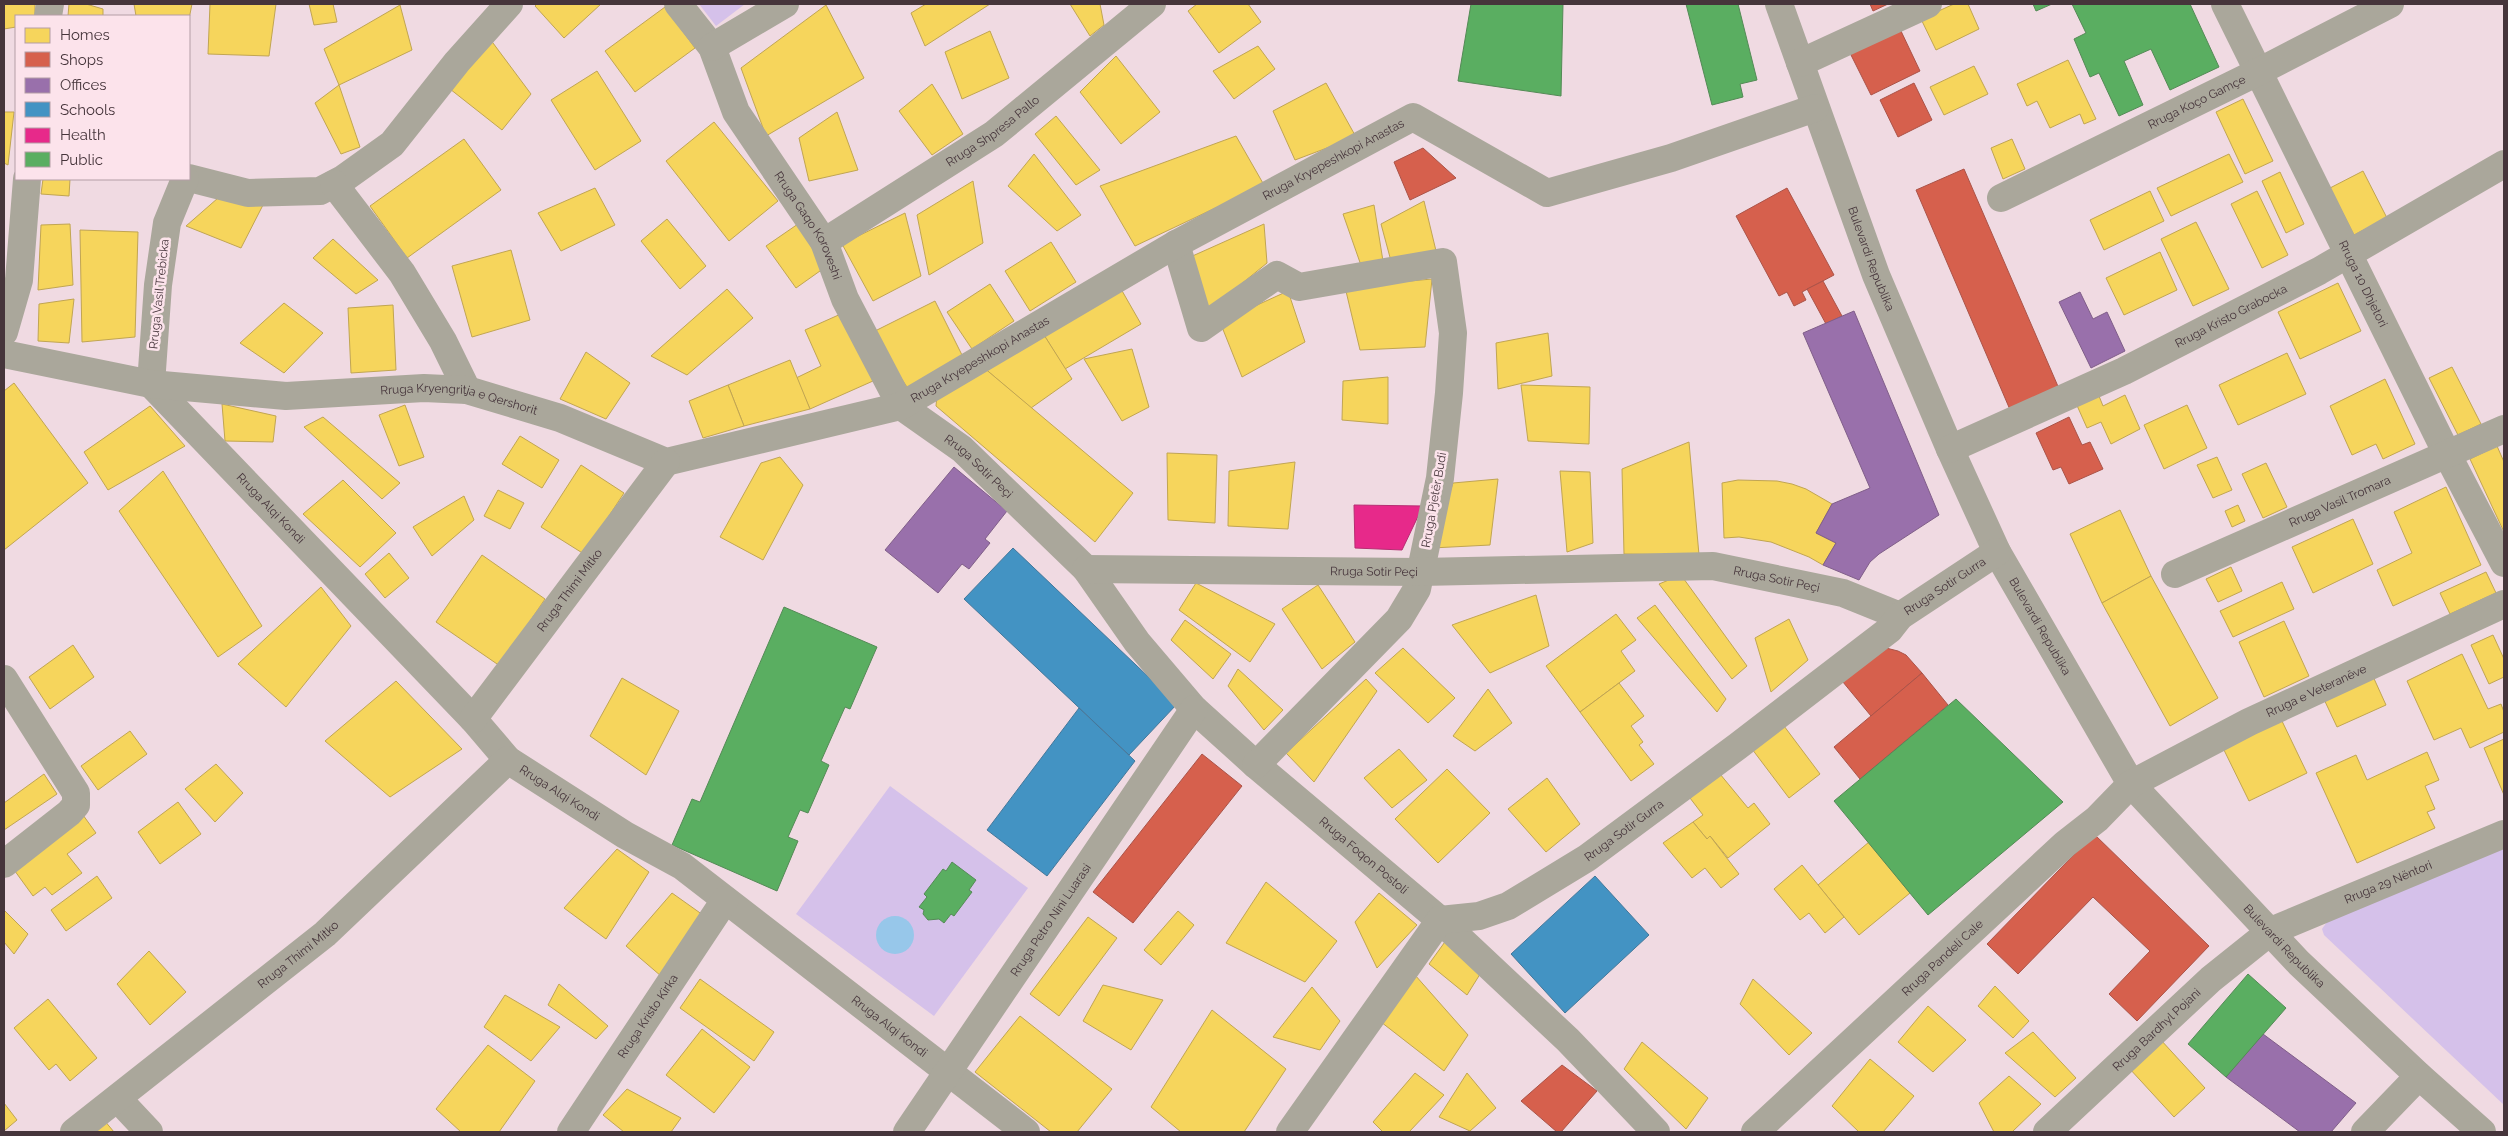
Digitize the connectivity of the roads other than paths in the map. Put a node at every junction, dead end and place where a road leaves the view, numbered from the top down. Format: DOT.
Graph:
graph roads {
  1 [pos="509,4"];
  2 [pos="678,4"];
  3 [pos="785,4"];
  4 [pos="1152,4"];
  5 [pos="1779,4"];
  6 [pos="1928,4"];
  7 [pos="2225,4"];
  8 [pos="2390,4"];
  9 [pos="712,47"];
  10 [pos="1800,63"];
  11 [pos="2258,72"];
  12 [pos="1815,108"];
  13 [pos="2504,164"];
  14 [pos="190,179"];
  15 [pos="27,180"];
  16 [pos="186,180"];
  17 [pos="334,184"];
  18 [pos="2002,198"];
  19 [pos="824,242"];
  20 [pos="1176,244"];
  21 [pos="2348,254"];
  22 [pos="4,332"];
  23 [pos="4,354"];
  24 [pos="151,384"];
  25 [pos="467,390"];
  26 [pos="901,406"];
  27 [pos="2504,429"];
  28 [pos="1950,449"];
  29 [pos="2447,454"];
  30 [pos="666,462"];
  31 [pos="1997,552"];
  32 [pos="2504,563"];
  33 [pos="1086,569"];
  34 [pos="1422,572"];
  35 [pos="2175,574"];
  36 [pos="2504,604"];
  37 [pos="1900,616"];
  38 [pos="4,679"];
  39 [pos="1194,709"];
  40 [pos="473,719"];
  41 [pos="508,760"];
  42 [pos="1256,765"];
  43 [pos="2131,784"];
  44 [pos="2504,834"];
  45 [pos="4,864"];
  46 [pos="725,900"];
  47 [pos="1440,920"];
  48 [pos="2271,931"];
  49 [pos="947,1070"];
  50 [pos="2419,1076"];
  51 [pos="118,1099"];
  52 [pos="74,1132"];
  53 [pos="149,1132"];
  54 [pos="571,1132"];
  55 [pos="907,1132"];
  56 [pos="1026,1132"];
  57 [pos="1290,1132"];
  58 [pos="1656,1132"];
  59 [pos="1755,1132"];
  60 [pos="2047,1132"];
  61 [pos="2364,1132"];
  62 [pos="2482,1132"];
  1 -- 17 [label="street, Rruga Vasil Trebicka"];
  2 -- 9 [label="street, Rruga Gaqo Koroveshi"];
  3 -- 9 [label="street"];
  4 -- 19 [label="street, Rruga Shpresa Pallo"];
  5 -- 10 [label="street, Bulevardi Republika"];
  6 -- 10 [label="street"];
  7 -- 11 [label="street, Rruga 10 Dhjetori"];
  8 -- 11 [label="street, Rruga Koço Gamçe"];
  9 -- 19 [label="street, Rruga Gaqo Koroveshi"];
  10 -- 12 [label="street, Bulevardi Republika"];
  11 -- 18 [label="street, Rruga Koço Gamçe"];
  11 -- 21 [label="street, Rruga 10 Dhjetori"];
  12 -- 20 [label="street, Rruga Kryepeshkopi Anastas"];
  12 -- 28 [label="street, Bulevardi Republika"];
  13 -- 21 [label="street, Rruga Kristo Grabocka"];
  14 -- 17 [label="street, Rruga Vasil Trebicka"];
  15 -- 22 [label="street"];
  16 -- 24 [label="street, Rruga Vasil Trebicka"];
  17 -- 25 [label="street"];
  19 -- 26 [label="street, Rruga Gaqo Koroveshi"];
  20 -- 26 [label="street, Rruga Kryepeshkopi Anastas"];
  20 -- 34 [label="street, Rruga Pjetër Budi"];
  21 -- 28 [label="street, Rruga Kristo Grabocka"];
  21 -- 29 [label="street, Rruga 10 Dhjetori"];
  23 -- 24 [label="street, Rruga Kryengritja e Qershorit"];
  24 -- 25 [label="street, Rruga Kryengritja e Qershorit"];
  24 -- 40 [label="street, Rruga Alqi Kondi"];
  25 -- 30 [label="street, Rruga Kryengritja e Qershorit"];
  26 -- 30 [label="street"];
  26 -- 33 [label="street, Rruga Sotir Peçi"];
  27 -- 29 [label="street, Rruga Vasil Tromara"];
  28 -- 31 [label="street, Bulevardi Republika"];
  29 -- 32 [label="street, Rruga 10 Dhjetori"];
  29 -- 35 [label="street, Rruga Vasil Tromara"];
  30 -- 40 [label="street, Rruga Thimi Mitko"];
  31 -- 37 [label="street, Rruga Sotir Gurra"];
  31 -- 43 [label="street, Bulevardi Republika"];
  33 -- 34 [label="street, Rruga Sotir Peçi"];
  33 -- 39 [label="street, Rruga Foqon Postoli"];
  34 -- 37 [label="street, Rruga Sotir Peçi"];
  34 -- 42 [label="street, Rruga Pjetër Budi"];
  36 -- 43 [label="street, Rruga e Veteranëve"];
  37 -- 47 [label="street, Rruga Sotir Gurra"];
  38 -- 45 [label="street"];
  39 -- 42 [label="street, Rruga Foqon Postoli"];
  39 -- 49 [label="street, Rruga Petro Nini Luarasi"];
  40 -- 41 [label="street, Rruga Alqi Kondi"];
  41 -- 46 [label="street, Rruga Alqi Kondi"];
  41 -- 51 [label="street, Rruga Thimi Mitko"];
  42 -- 47 [label="street, Rruga Foqon Postoli"];
  43 -- 48 [label="street, Bulevardi Republika"];
  43 -- 59 [label="street, Rruga Pandeli Cale"];
  44 -- 48 [label="street, Rruga 29 Nëntori"];
  46 -- 49 [label="street, Rruga Alqi Kondi"];
  46 -- 54 [label="street, Rruga Kristo Kirka"];
  47 -- 57 [label="street"];
  47 -- 58 [label="street, Rruga Foqon Postoli"];
  48 -- 50 [label="street, Bulevardi Republika"];
  48 -- 60 [label="street, Rruga Bardhyl Pojani"];
  49 -- 55 [label="street, Rruga Petro Nini Luarasi"];
  49 -- 56 [label="street, Rruga Alqi Kondi"];
  50 -- 61 [label="street"];
  50 -- 62 [label="street, Bulevardi Republika"];
  51 -- 52 [label="street, Rruga Thimi Mitko"];
  51 -- 53 [label="street"];
}
